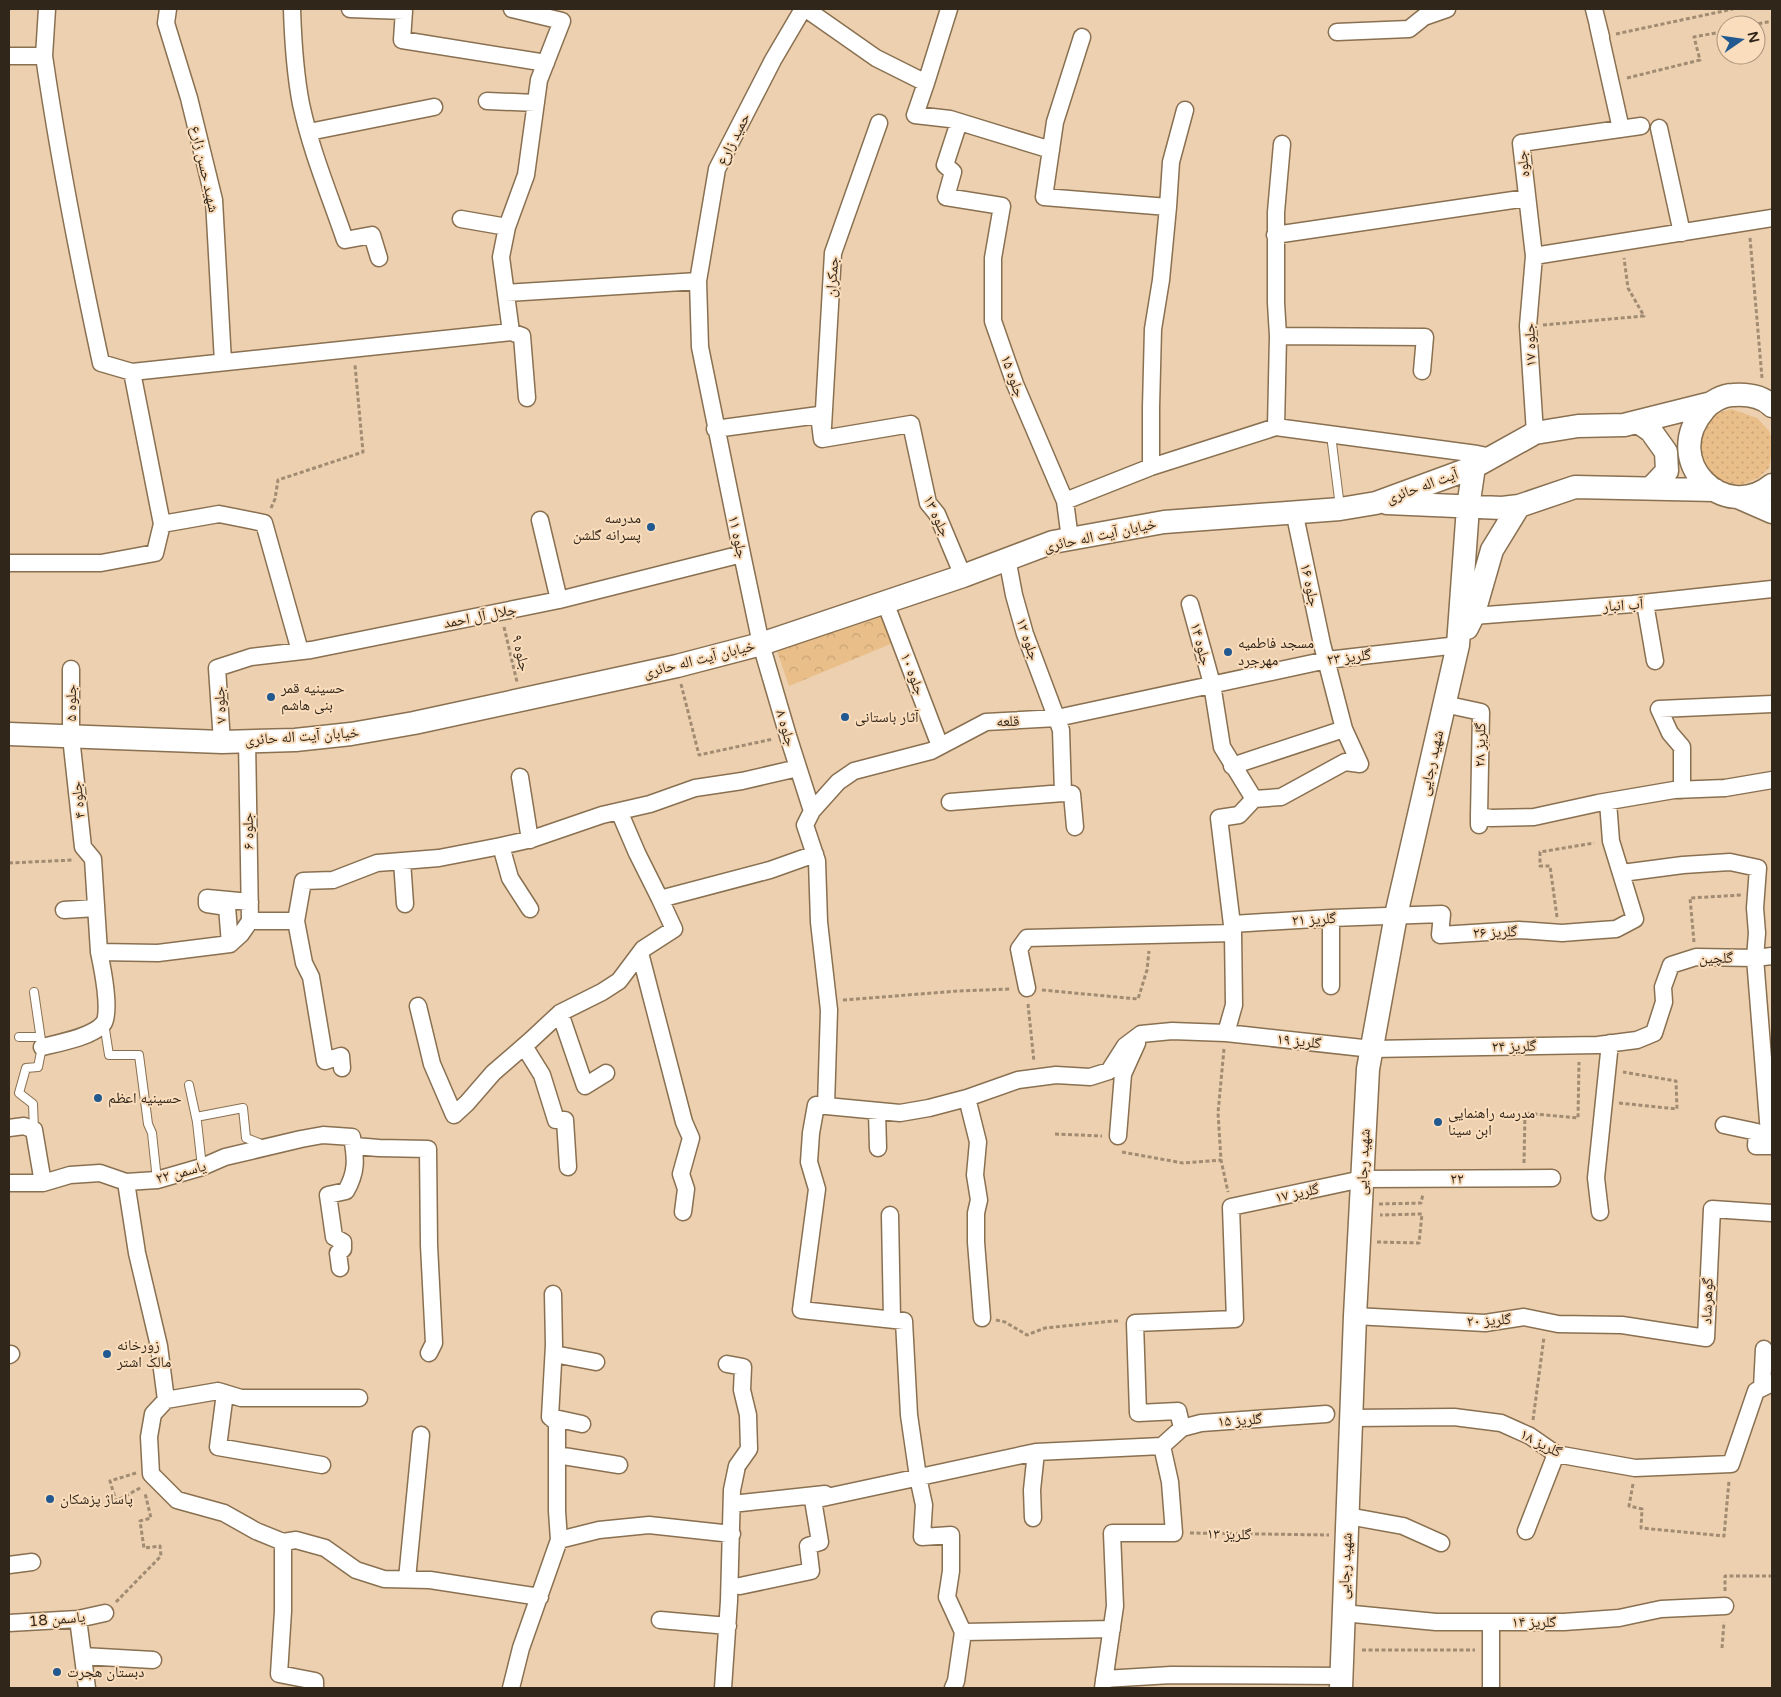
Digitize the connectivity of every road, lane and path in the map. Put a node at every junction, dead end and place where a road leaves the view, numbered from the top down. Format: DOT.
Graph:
graph roads {
  1 [pos="47,9"];
  2 [pos="168,9"];
  3 [pos="292,9"];
  4 [pos="350,9"];
  5 [pos="512,9"];
  6 [pos="804,9"];
  7 [pos="950,9"];
  8 [pos="1447,9"];
  9 [pos="1594,9"];
  10 [pos="1733,9"];
  11 [pos="1337,32"];
  12 [pos="1600,32"];
  13 [pos="1716,33"];
  14 [pos="1082,37"];
  15 [pos="9,56"];
  16 [pos="44,56"];
  17 [pos="546,63"];
  18 [pos="1610,82"];
  19 [pos="926,83"];
  20 [pos="487,101"];
  21 [pos="536,103"];
  22 [pos="434,106"];
  23 [pos="1185,110"];
  24 [pos="959,122"];
  25 [pos="879,123"];
  26 [pos="1641,126"];
  27 [pos="1659,128"];
  28 [pos="1621,129"];
  29 [pos="309,132"];
  30 [pos="1282,144"];
  31 [pos="1051,150"];
  32 [pos="1527,198"];
  33 [pos="1168,207"];
  34 [pos="1772,218"];
  35 [pos="461,219"];
  36 [pos="1748,222"];
  37 [pos="507,227"];
  38 [pos="1682,233"];
  39 [pos="1275,235"];
  40 [pos="1621,242"];
  41 [pos="1534,256"];
  42 [pos="379,258"];
  43 [pos="698,281"];
  44 [pos="506,294"];
  45 [pos="1528,326"];
  46 [pos="511,332"];
  47 [pos="1278,336"];
  48 [pos="353,349"];
  49 [pos="224,362"];
  50 [pos="1422,371"];
  51 [pos="132,372"];
  52 [pos="1764,394"];
  53 [pos="527,398"];
  54 [pos="1708,404"];
  55 [pos="1638,422"];
  56 [pos="1276,427"];
  57 [pos="715,429"];
  58 [pos="1535,433"];
  59 [pos="1331,435"];
  60 [pos="822,439"];
  61 [pos="1483,462"];
  62 [pos="1152,467"];
  63 [pos="1772,485"];
  64 [pos="1651,488"];
  65 [pos="1715,490"];
  66 [pos="1740,498"];
  67 [pos="1065,501"];
  68 [pos="1376,503"];
  69 [pos="1519,506"];
  70 [pos="1468,507"];
  71 [pos="1340,509"];
  72 [pos="1294,511"];
  73 [pos="1772,512"];
  74 [pos="540,520"];
  75 [pos="264,523"];
  76 [pos="162,524"];
  77 [pos="1070,539"];
  78 [pos="742,554"];
  79 [pos="1007,558"];
  80 [pos="9,563"];
  81 [pos="963,576"];
  82 [pos="1772,589"];
  83 [pos="559,600"];
  84 [pos="885,602"];
  85 [pos="1645,603"];
  86 [pos="1190,604"];
  87 [pos="500,612"];
  88 [pos="1473,616"];
  89 [pos="761,644"];
  90 [pos="1458,645"];
  91 [pos="300,651"];
  92 [pos="1327,660"];
  93 [pos="1655,661"];
  94 [pos="677,666"];
  95 [pos="218,668"];
  96 [pos="71,669"];
  97 [pos="1212,684"];
  98 [pos="521,700"];
  99 [pos="1444,704"];
  100 [pos="1772,704"];
  101 [pos="1057,718"];
  102 [pos="1344,729"];
  103 [pos="9,734"];
  104 [pos="788,736"];
  105 [pos="71,737"];
  106 [pos="247,740"];
  107 [pos="222,742"];
  108 [pos="940,746"];
  109 [pos="1232,766"];
  110 [pos="798,768"];
  111 [pos="520,776"];
  112 [pos="1772,780"];
  113 [pos="1682,790"];
  114 [pos="1063,793"];
  115 [pos="1254,800"];
  116 [pos="950,802"];
  117 [pos="1608,802"];
  118 [pos="619,811"];
  119 [pos="809,818"];
  120 [pos="1074,827"];
  121 [pos="530,840"];
  122 [pos="1611,841"];
  123 [pos="501,846"];
  124 [pos="815,854"];
  125 [pos="93,859"];
  126 [pos="402,861"];
  127 [pos="9,863"];
  128 [pos="1622,873"];
  129 [pos="1757,894"];
  130 [pos="660,900"];
  131 [pos="250,902"];
  132 [pos="405,904"];
  133 [pos="96,908"];
  134 [pos="530,909"];
  135 [pos="64,910"];
  136 [pos="1396,915"];
  137 [pos="1331,918"];
  138 [pos="250,921"];
  139 [pos="296,921"];
  140 [pos="1233,929"];
  141 [pos="1559,933"];
  142 [pos="1151,935"];
  143 [pos="230,944"];
  144 [pos="99,952"];
  145 [pos="640,953"];
  146 [pos="1772,956"];
  147 [pos="1696,957"];
  148 [pos="1755,958"];
  149 [pos="1331,986"];
  150 [pos="1027,988"];
  151 [pos="34,992"];
  152 [pos="827,1001"];
  153 [pos="418,1006"];
  154 [pos="560,1012"];
  155 [pos="104,1023"];
  156 [pos="1226,1032"];
  157 [pos="1654,1033"];
  158 [pos="1141,1034"];
  159 [pos="18,1038"];
  160 [pos="41,1042"];
  161 [pos="1610,1043"];
  162 [pos="1579,1045"];
  163 [pos="524,1046"];
  164 [pos="1372,1049"];
  165 [pos="342,1068"];
  166 [pos="1608,1069"];
  167 [pos="606,1073"];
  168 [pos="1035,1078"];
  169 [pos="189,1085"];
  170 [pos="967,1098"];
  171 [pos="1604,1102"];
  172 [pos="826,1106"];
  173 [pos="876,1111"];
  174 [pos="196,1118"];
  175 [pos="1724,1125"];
  176 [pos="9,1128"];
  177 [pos="34,1130"];
  178 [pos="1055,1134"];
  179 [pos="1118,1136"];
  180 [pos="353,1142"];
  181 [pos="270,1147"];
  182 [pos="878,1148"];
  183 [pos="1221,1160"];
  184 [pos="202,1167"];
  185 [pos="568,1167"];
  186 [pos="1523,1178"];
  187 [pos="1552,1178"];
  188 [pos="1425,1179"];
  189 [pos="157,1180"];
  190 [pos="1362,1180"];
  191 [pos="126,1182"];
  192 [pos="43,1183"];
  193 [pos="9,1184"];
  194 [pos="1232,1207"];
  195 [pos="1360,1210"];
  196 [pos="682,1212"];
  197 [pos="1600,1212"];
  198 [pos="1772,1213"];
  199 [pos="890,1215"];
  200 [pos="1358,1242"];
  201 [pos="340,1268"];
  202 [pos="553,1294"];
  203 [pos="1355,1316"];
  204 [pos="982,1318"];
  205 [pos="892,1320"];
  206 [pos="1546,1322"];
  207 [pos="1135,1323"];
  208 [pos="1622,1325"];
  209 [pos="1764,1349"];
  210 [pos="429,1353"];
  211 [pos="554,1354"];
  212 [pos="596,1362"];
  213 [pos="727,1364"];
  214 [pos="1767,1385"];
  215 [pos="225,1393"];
  216 [pos="359,1398"];
  217 [pos="166,1400"];
  218 [pos="1326,1414"];
  219 [pos="550,1417"];
  220 [pos="1352,1418"];
  221 [pos="582,1424"];
  222 [pos="1182,1428"];
  223 [pos="421,1435"];
  224 [pos="1530,1436"];
  225 [pos="1162,1446"];
  226 [pos="1036,1452"];
  227 [pos="1556,1454"];
  228 [pos="558,1455"];
  229 [pos="1731,1464"];
  230 [pos="619,1465"];
  231 [pos="322,1466"];
  232 [pos="1635,1468"];
  233 [pos="145,1470"];
  234 [pos="918,1477"];
  235 [pos="854,1491"];
  236 [pos="732,1504"];
  237 [pos="1033,1518"];
  238 [pos="1347,1526"];
  239 [pos="1526,1531"];
  240 [pos="1174,1533"];
  241 [pos="732,1534"];
  242 [pos="560,1540"];
  243 [pos="283,1542"];
  244 [pos="1441,1543"];
  245 [pos="32,1562"];
  246 [pos="9,1565"];
  247 [pos="407,1579"];
  248 [pos="740,1586"];
  249 [pos="540,1597"];
  250 [pos="1725,1606"];
  251 [pos="105,1613"];
  252 [pos="1343,1613"];
  253 [pos="78,1619"];
  254 [pos="660,1620"];
  255 [pos="1491,1622"];
  256 [pos="9,1623"];
  257 [pos="728,1626"];
  258 [pos="1112,1630"];
  259 [pos="963,1632"];
  260 [pos="1341,1650"];
  261 [pos="1491,1650"];
  262 [pos="83,1656"];
  263 [pos="153,1660"];
  264 [pos="1226,1682"];
  265 [pos="1341,1682"];
  266 [pos="1103,1683"];
  267 [pos="87,1688"];
  268 [pos="315,1688"];
  269 [pos="511,1688"];
  270 [pos="723,1688"];
  271 [pos="953,1688"];
  272 [pos="1491,1688"];
  1 -- 16 [label="street"];
  2 -- 49 [label="street, شهید حسن زارع"];
  3 -- 29 [label="street"];
  4 -- 17 [label="street"];
  5 -- 17 [label="street"];
  6 -- 19 [label="street"];
  6 -- 43 [label="street, حمید زارع"];
  7 -- 19 [label="street"];
  8 -- 11 [label="street"];
  9 -- 12 [label="street"];
  10 -- 12 [label="path"];
  12 -- 18 [label="street"];
  13 -- 18 [label="path"];
  14 -- 31 [label="street"];
  15 -- 16 [label="street"];
  16 -- 51 [label="street"];
  17 -- 21 [label="street"];
  18 -- 28 [label="street"];
  19 -- 24 [label="street"];
  20 -- 21 [label="street"];
  21 -- 37 [label="street"];
  22 -- 29 [label="street"];
  23 -- 33 [label="street"];
  24 -- 31 [label="street"];
  24 -- 67 [label="street, جلوه ۱۵"];
  25 -- 60 [label="street, جمکران"];
  26 -- 28 [label="street, جلوه"];
  27 -- 38 [label="street"];
  28 -- 32 [label="street, جلوه"];
  29 -- 42 [label="street"];
  30 -- 39 [label="street"];
  31 -- 33 [label="street"];
  32 -- 39 [label="street"];
  32 -- 41 [label="street, جلوه"];
  33 -- 62 [label="street"];
  34 -- 36 [label="street"];
  35 -- 37 [label="street"];
  36 -- 38 [label="street"];
  36 -- 52 [label="path"];
  37 -- 44 [label="street"];
  38 -- 40 [label="street"];
  39 -- 47 [label="street"];
  40 -- 41 [label="street"];
  40 -- 45 [label="path"];
  41 -- 45 [label="street, جلوه ۱۷"];
  43 -- 44 [label="street"];
  43 -- 57 [label="street, حمید زارع"];
  44 -- 46 [label="street"];
  45 -- 58 [label="street, جلوه ۱۷"];
  46 -- 48 [label="street"];
  46 -- 53 [label="street"];
  47 -- 50 [label="street"];
  47 -- 56 [label="street"];
  48 -- 49 [label="street"];
  48 -- 75 [label="path"];
  49 -- 51 [label="street"];
  51 -- 76 [label="street"];
  52 -- 54 [label="main road, آیت اله حائری"];
  54 -- 55 [label="main road, آیت اله حائری"];
  54 -- 65 [label="main road"];
  55 -- 58 [label="main road, آیت اله حائری"];
  55 -- 64 [label="main road"];
  56 -- 59 [label="street"];
  56 -- 62 [label="street"];
  57 -- 60 [label="street"];
  57 -- 78 [label="street, جلوه ۱۱"];
  58 -- 61 [label="main road, آیت اله حائری"];
  59 -- 61 [label="street"];
  59 -- 71 [label="lane"];
  60 -- 81 [label="street, جلوه ۱۳"];
  61 -- 68 [label="main road, آیت اله حائری"];
  61 -- 70 [label="main road"];
  62 -- 67 [label="street"];
  63 -- 66 [label="main road"];
  64 -- 65 [label="main road, آیت اله حائری"];
  64 -- 69 [label="main road, آیت اله حائری"];
  65 -- 66 [label="main road"];
  66 -- 73 [label="main road"];
  67 -- 77 [label="street, جلوه ۱۵"];
  68 -- 70 [label="main road, آیت اله حائری"];
  68 -- 71 [label="main road, خیابان آیت اله حائری"];
  69 -- 70 [label="main road, آیت اله حائری"];
  69 -- 88 [label="main road"];
  70 -- 90 [label="main road"];
  71 -- 72 [label="main road, خیابان آیت اله حائری"];
  72 -- 77 [label="main road, خیابان آیت اله حائری"];
  72 -- 92 [label="street, جلوه ۱۶"];
  74 -- 83 [label="street"];
  75 -- 76 [label="street"];
  75 -- 91 [label="street"];
  76 -- 80 [label="street"];
  77 -- 79 [label="main road, خیابان آیت اله حائری"];
  78 -- 83 [label="street, جلال آل احمد"];
  78 -- 89 [label="street, جلوه ۱۱"];
  79 -- 81 [label="main road, خیابان آیت اله حائری"];
  79 -- 101 [label="street, جلوه ۱۲"];
  81 -- 84 [label="main road, خیابان آیت اله حائری"];
  82 -- 85 [label="street, آب انبار"];
  83 -- 87 [label="street, جلال آل احمد"];
  84 -- 89 [label="main road, خیابان آیت اله حائری"];
  84 -- 108 [label="street, جلوه ۱۰"];
  85 -- 88 [label="street, آب انبار"];
  85 -- 93 [label="street"];
  86 -- 97 [label="street, جلوه ۱۴"];
  87 -- 91 [label="street, جلال آل احمد"];
  87 -- 98 [label="path, جلوه ۹"];
  88 -- 90 [label="main road"];
  89 -- 94 [label="main road, خیابان آیت اله حائری"];
  89 -- 104 [label="street, جلوه ۸"];
  90 -- 92 [label="street, گلریز ۲۳"];
  90 -- 99 [label="main road, شهید رجایی"];
  91 -- 95 [label="street, جلال آل احمد"];
  92 -- 97 [label="street, گلریز ۲۳"];
  92 -- 102 [label="street, جلوه ۱۶"];
  94 -- 98 [label="main road, خیابان آیت اله حائری"];
  94 -- 104 [label="path"];
  95 -- 107 [label="street, جلوه ۷"];
  96 -- 105 [label="street, جلوه ۵"];
  97 -- 101 [label="street, قلعه"];
  97 -- 109 [label="street, جلوه ۱۴"];
  98 -- 106 [label="main road, خیابان آیت اله حائری"];
  99 -- 117 [label="street, گلریز ۲۸"];
  99 -- 136 [label="main road, شهید رجایی"];
  100 -- 113 [label="street"];
  101 -- 108 [label="street, قلعه"];
  101 -- 114 [label="street, جلوه ۱۲"];
  102 -- 109 [label="street"];
  102 -- 115 [label="street, جلوه ۱۶"];
  103 -- 105 [label="main road, خیابان آیت اله حائری"];
  104 -- 110 [label="street, جلوه ۸"];
  105 -- 107 [label="main road, خیابان آیت اله حائری"];
  105 -- 125 [label="street, جلوه ۴"];
  106 -- 107 [label="main road, خیابان آیت اله حائری"];
  106 -- 131 [label="street, جلوه ۶"];
  108 -- 119 [label="street, قلعه"];
  109 -- 115 [label="street, جلوه ۱۴"];
  110 -- 118 [label="street"];
  110 -- 119 [label="street, جلوه ۸"];
  111 -- 121 [label="street"];
  112 -- 113 [label="street"];
  113 -- 117 [label="street"];
  114 -- 116 [label="street"];
  114 -- 120 [label="street"];
  115 -- 140 [label="street"];
  117 -- 122 [label="street"];
  118 -- 121 [label="street"];
  118 -- 130 [label="street"];
  119 -- 124 [label="street, جلوه ۸"];
  121 -- 123 [label="street"];
  122 -- 128 [label="street"];
  122 -- 141 [label="path"];
  123 -- 126 [label="street"];
  123 -- 134 [label="street"];
  124 -- 130 [label="street"];
  124 -- 152 [label="street, جلوه ۸"];
  125 -- 127 [label="path"];
  125 -- 133 [label="street"];
  126 -- 132 [label="street"];
  126 -- 139 [label="street"];
  128 -- 129 [label="street"];
  128 -- 141 [label="street, گلریز ۲۶"];
  129 -- 147 [label="path"];
  129 -- 148 [label="street"];
  130 -- 145 [label="street"];
  131 -- 138 [label="street, جلوه ۶"];
  131 -- 143 [label="street"];
  133 -- 135 [label="street"];
  133 -- 144 [label="street"];
  136 -- 137 [label="street, گلریز ۲۱"];
  136 -- 141 [label="street, گلریز ۲۶"];
  136 -- 164 [label="main road, شهید رجایی"];
  137 -- 140 [label="street, گلریز ۲۱"];
  137 -- 149 [label="street"];
  138 -- 139 [label="street"];
  138 -- 143 [label="street"];
  139 -- 165 [label="street"];
  140 -- 142 [label="street, گلریز ۲۱"];
  140 -- 156 [label="street"];
  142 -- 150 [label="path"];
  142 -- 150 [label="street, گلریز ۲۱"];
  143 -- 144 [label="street"];
  144 -- 155 [label="street"];
  145 -- 154 [label="street"];
  145 -- 196 [label="street"];
  146 -- 148 [label="street, گلچین"];
  147 -- 148 [label="street, گلچین"];
  147 -- 157 [label="street, گلچین"];
  148 -- 175 [label="street"];
  150 -- 152 [label="path"];
  150 -- 168 [label="path"];
  151 -- 160 [label="lane"];
  152 -- 172 [label="street, جلوه ۸"];
  153 -- 163 [label="street"];
  154 -- 163 [label="street"];
  154 -- 167 [label="street"];
  155 -- 160 [label="street"];
  155 -- 189 [label="lane"];
  156 -- 158 [label="street, گلریز ۱۹"];
  156 -- 164 [label="street, گلریز ۱۹"];
  156 -- 183 [label="path"];
  157 -- 161 [label="street, گلریز ۲۴"];
  158 -- 168 [label="street"];
  158 -- 179 [label="street"];
  159 -- 160 [label="lane"];
  160 -- 177 [label="lane"];
  161 -- 162 [label="street, گلریز ۲۴"];
  161 -- 166 [label="street"];
  162 -- 164 [label="street, گلریز ۲۴"];
  162 -- 186 [label="path"];
  163 -- 185 [label="street"];
  164 -- 190 [label="main road, شهید رجایی"];
  166 -- 171 [label="street"];
  166 -- 171 [label="path"];
  168 -- 170 [label="street"];
  169 -- 174 [label="lane"];
  170 -- 173 [label="street"];
  170 -- 204 [label="street"];
  171 -- 197 [label="street"];
  172 -- 173 [label="street"];
  172 -- 205 [label="street"];
  173 -- 182 [label="street"];
  174 -- 181 [label="lane"];
  174 -- 184 [label="lane"];
  176 -- 177 [label="street"];
  177 -- 192 [label="street"];
  178 -- 179 [label="path"];
  179 -- 183 [label="path"];
  180 -- 181 [label="street, یاسمن ۲۲"];
  180 -- 201 [label="street"];
  180 -- 210 [label="street, یاسمن ۲۲"];
  181 -- 184 [label="street, یاسمن ۲۲"];
  183 -- 194 [label="path"];
  184 -- 189 [label="street, یاسمن ۲۲"];
  186 -- 187 [label="street, ۲۲"];
  186 -- 188 [label="street, ۲۲"];
  188 -- 190 [label="street, ۲۲"];
  188 -- 195 [label="path"];
  189 -- 191 [label="street, یاسمن ۲۲"];
  190 -- 194 [label="street, گلریز ۱۷"];
  190 -- 195 [label="main road, شهید رجایی"];
  191 -- 192 [label="street, یاسمن ۲۲"];
  191 -- 217 [label="street"];
  192 -- 193 [label="street, یاسمن ۲۲"];
  194 -- 207 [label="street"];
  195 -- 200 [label="main road, شهید رجایی"];
  195 -- 200 [label="path"];
  198 -- 208 [label="street, گوهرشاد"];
  199 -- 205 [label="street"];
  200 -- 203 [label="main road, شهید رجایی"];
  202 -- 211 [label="street"];
  203 -- 206 [label="street, گلریز ۲۰"];
  203 -- 220 [label="main road, شهید رجایی"];
  204 -- 207 [label="path"];
  205 -- 234 [label="street"];
  206 -- 208 [label="street, گلریز ۲۰"];
  206 -- 224 [label="path"];
  207 -- 222 [label="street"];
  209 -- 214 [label="street"];
  211 -- 212 [label="street"];
  211 -- 219 [label="street"];
  213 -- 236 [label="street"];
  214 -- 229 [label="street"];
  215 -- 216 [label="street"];
  215 -- 217 [label="street"];
  215 -- 231 [label="street"];
  217 -- 243 [label="street"];
  218 -- 222 [label="street, گلریز ۱۵"];
  219 -- 221 [label="street"];
  219 -- 228 [label="street"];
  220 -- 224 [label="street, گلریز ۱۸"];
  220 -- 238 [label="main road, شهید رجایی"];
  222 -- 225 [label="street"];
  223 -- 247 [label="street"];
  224 -- 227 [label="street, گلریز ۱۸"];
  225 -- 226 [label="street"];
  225 -- 240 [label="street"];
  226 -- 234 [label="street"];
  226 -- 237 [label="street"];
  227 -- 232 [label="street, گلریز ۱۸"];
  227 -- 239 [label="street"];
  228 -- 230 [label="street"];
  228 -- 242 [label="street"];
  229 -- 232 [label="street, گلریز ۱۸"];
  229 -- 232 [label="path"];
  233 -- 251 [label="path"];
  234 -- 235 [label="street"];
  234 -- 259 [label="street"];
  235 -- 236 [label="street"];
  235 -- 248 [label="street"];
  236 -- 241 [label="street"];
  238 -- 240 [label="path, گلریز ۱۳"];
  238 -- 244 [label="street"];
  238 -- 252 [label="main road, شهید رجایی"];
  240 -- 258 [label="street"];
  241 -- 242 [label="street"];
  241 -- 257 [label="street"];
  242 -- 249 [label="street"];
  243 -- 247 [label="street"];
  243 -- 268 [label="street"];
  245 -- 246 [label="street"];
  247 -- 249 [label="street"];
  249 -- 269 [label="street"];
  250 -- 255 [label="street, گلریز ۱۴"];
  251 -- 253 [label="street, یاسمن 18"];
  252 -- 255 [label="street, گلریز ۱۴"];
  252 -- 260 [label="main road, شهید رجایی"];
  253 -- 256 [label="street, یاسمن 18"];
  253 -- 262 [label="street"];
  254 -- 257 [label="street"];
  255 -- 261 [label="street"];
  257 -- 270 [label="street"];
  258 -- 259 [label="street"];
  258 -- 266 [label="street"];
  259 -- 271 [label="street"];
  260 -- 261 [label="path"];
  260 -- 265 [label="main road, شهید رجایی"];
  261 -- 272 [label="street"];
  262 -- 263 [label="street"];
  262 -- 267 [label="street"];
  264 -- 265 [label="street"];
  264 -- 266 [label="street"];
}
